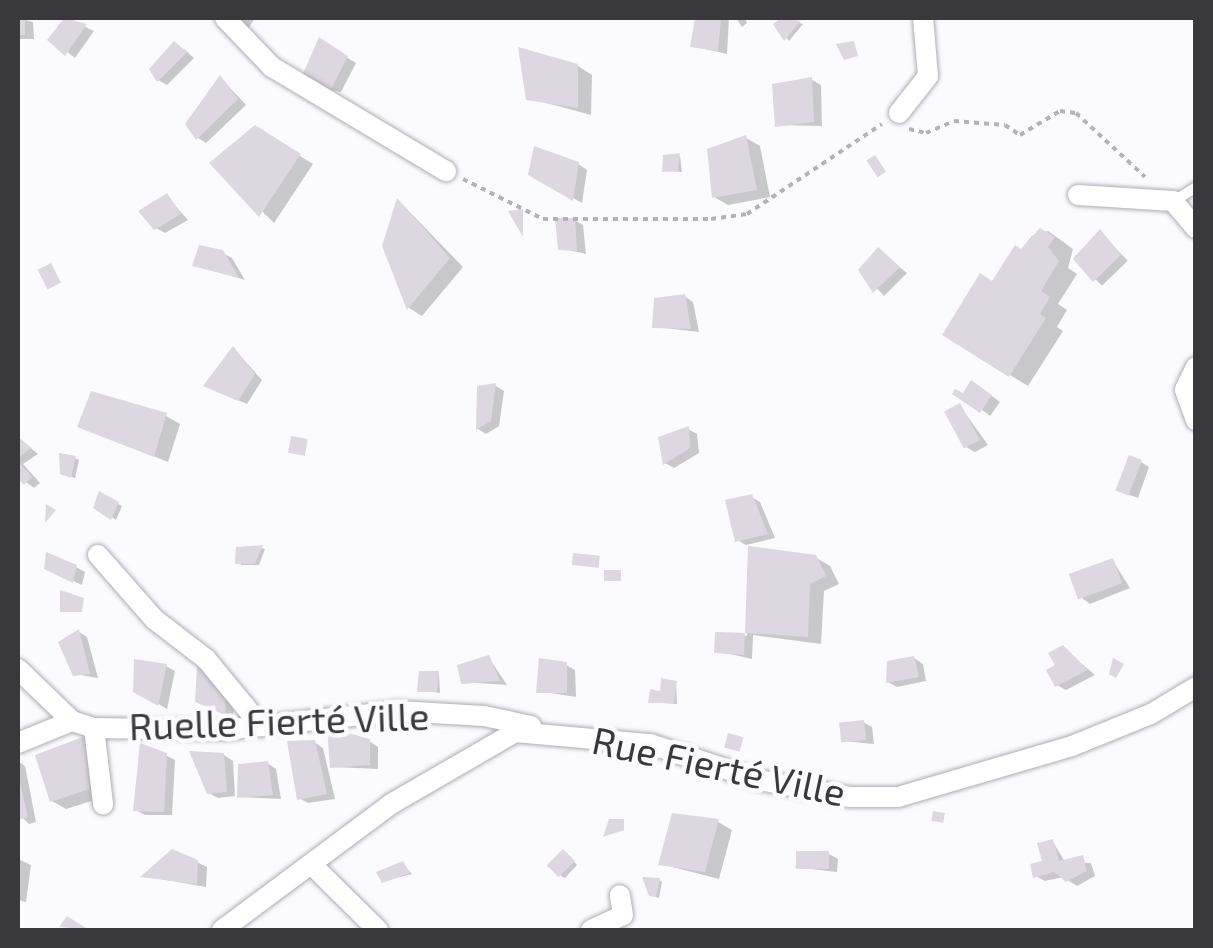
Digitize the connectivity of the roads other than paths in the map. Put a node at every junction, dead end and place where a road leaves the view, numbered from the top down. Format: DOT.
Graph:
graph roads {
  1 [pos="225,18"];
  2 [pos="923,18"];
  3 [pos="899,113"];
  4 [pos="446,171"];
  5 [pos="1196,187"];
  6 [pos="1078,194"];
  7 [pos="1173,201"];
  8 [pos="1196,228"];
  9 [pos="1196,367"];
  10 [pos="1196,420"];
  11 [pos="98,555"];
  12 [pos="18,669"];
  13 [pos="1196,687"];
  14 [pos="72,721"];
  15 [pos="261,726"];
  16 [pos="94,728"];
  17 [pos="560,733"];
  18 [pos="18,743"];
  19 [pos="103,804"];
  20 [pos="312,865"];
  21 [pos="620,895"];
  22 [pos="222,930"];
  23 [pos="378,930"];
  24 [pos="591,930"];
  1 -- 4 [label="street"];
  2 -- 3 [label="street"];
  5 -- 7 [label="lane"];
  6 -- 7 [label="street"];
  7 -- 8 [label="street"];
  9 -- 10 [label="street"];
  11 -- 15 [label="street"];
  12 -- 14 [label="street, Ruelle Fierté Ville"];
  13 -- 17 [label="street, Rue Fierté Ville"];
  14 -- 16 [label="street, Ruelle Fierté Ville"];
  14 -- 18 [label="street"];
  15 -- 16 [label="street, Ruelle Fierté Ville"];
  15 -- 17 [label="street, Ruelle Fierté Ville"];
  16 -- 19 [label="street"];
  17 -- 20 [label="street, Rue Fierté Ville"];
  20 -- 22 [label="street, Rue Fierté Ville"];
  20 -- 23 [label="street"];
  21 -- 24 [label="street"];
}
